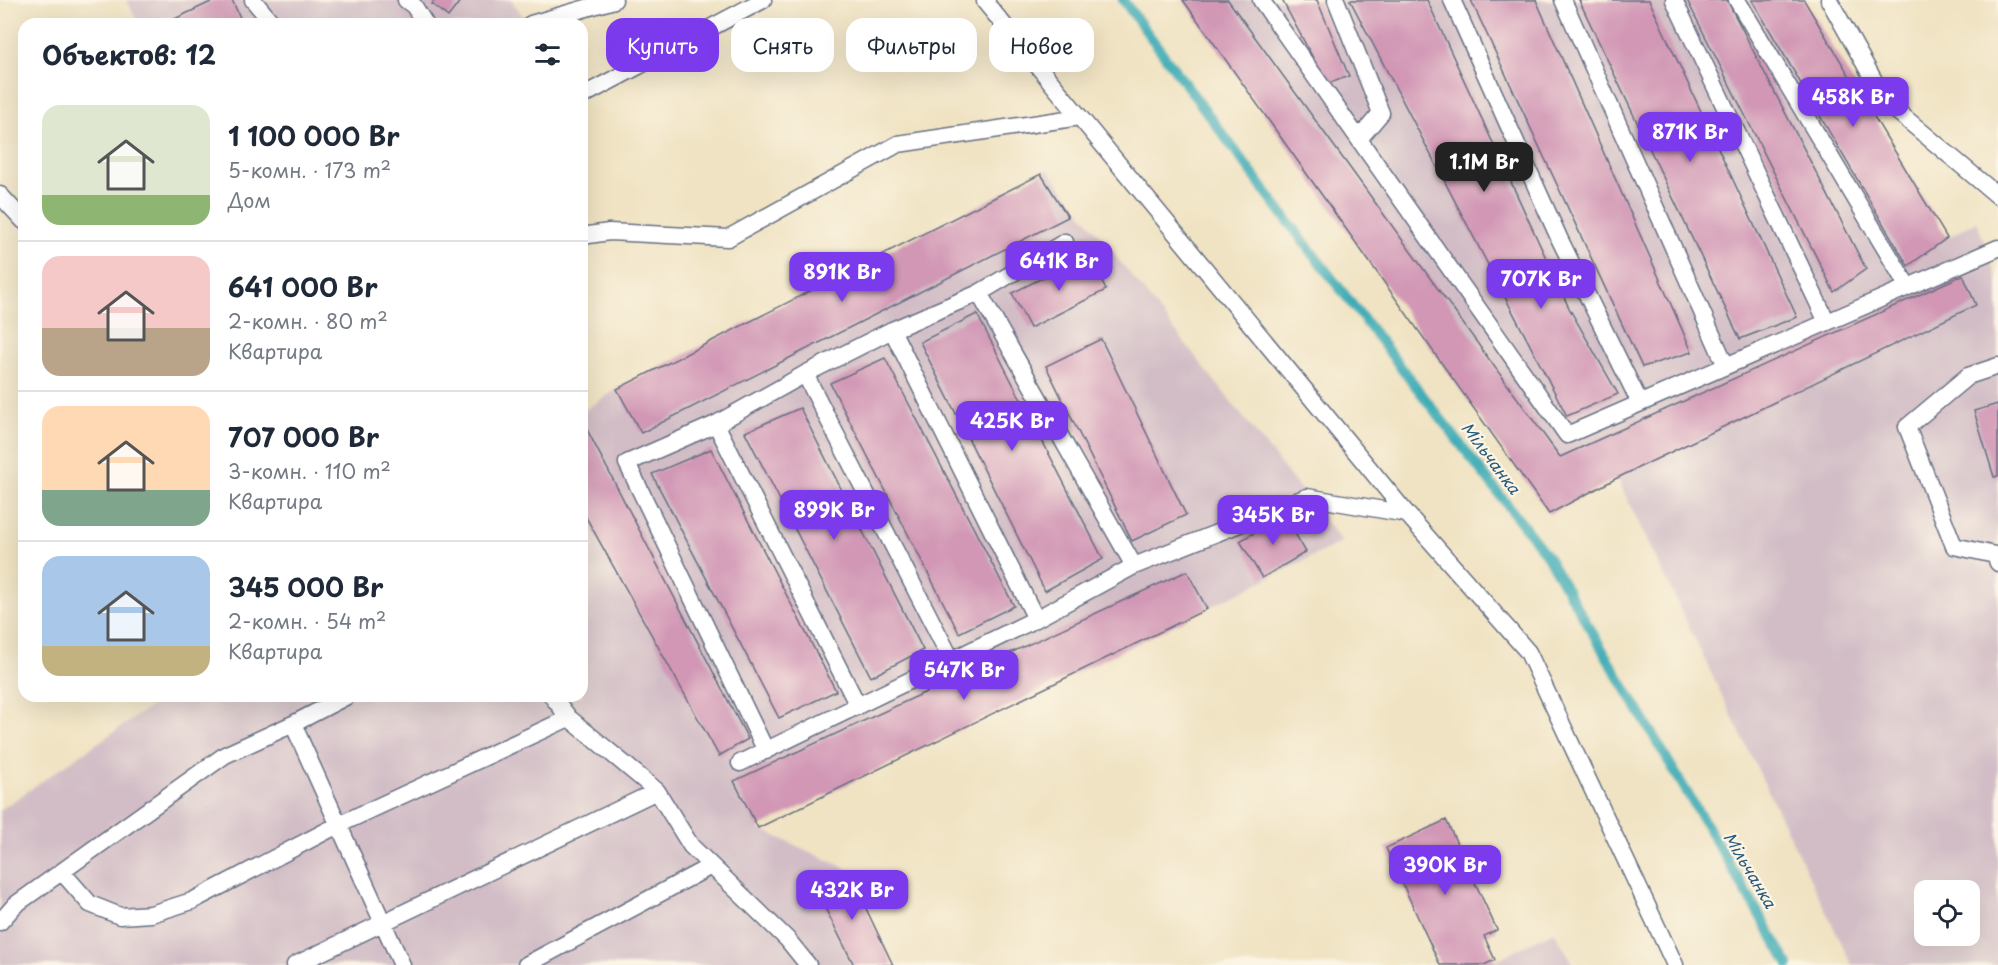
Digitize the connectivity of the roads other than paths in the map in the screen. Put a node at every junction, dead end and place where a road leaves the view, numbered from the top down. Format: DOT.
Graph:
graph roads {
  1 [pos="253,0"];
  2 [pos="406,0"];
  3 [pos="614,0"];
  4 [pos="763,0"];
  5 [pos="985,0"];
  6 [pos="1261,0"];
  7 [pos="1336,0"];
  8 [pos="1452,0"];
  9 [pos="1563,0"];
  10 [pos="1674,0"];
  11 [pos="1737,0"];
  12 [pos="1829,0"];
  13 [pos="268,18"];
  14 [pos="421,18"];
  15 [pos="552,18"];
  16 [pos="588,93"];
  17 [pos="1080,117"];
  18 [pos="1359,139"];
  19 [pos="0,195"];
  20 [pos="1998,196"];
  21 [pos="18,214"];
  22 [pos="588,235"];
  23 [pos="1065,242"];
  24 [pos="1998,248"];
  25 [pos="1908,286"];
  26 [pos="979,293"];
  27 [pos="1827,322"];
  28 [pos="892,330"];
  29 [pos="1726,366"];
  30 [pos="1998,366"];
  31 [pos="805,374"];
  32 [pos="1640,403"];
  33 [pos="716,424"];
  34 [pos="1407,514"];
  35 [pos="1998,563"];
  36 [pos="1134,566"];
  37 [pos="1036,619"];
  38 [pos="952,661"];
  39 [pos="335,702"];
  40 [pos="557,702"];
  41 [pos="858,706"];
  42 [pos="569,718"];
  43 [pos="293,724"];
  44 [pos="766,751"];
  45 [pos="740,763"];
  46 [pos="657,791"];
  47 [pos="338,825"];
  48 [pos="711,866"];
  49 [pos="62,872"];
  50 [pos="0,922"];
  51 [pos="383,922"];
  52 [pos="296,965"];
  53 [pos="402,965"];
  54 [pos="526,965"];
  55 [pos="808,965"];
  56 [pos="1675,965"];
  1 -- 13 [label="lane"];
  2 -- 14 [label="lane"];
  3 -- 15 [label="lane"];
  4 -- 16 [label="lane"];
  5 -- 17 [label="lane"];
  6 -- 18 [label="lane"];
  7 -- 18 [label="lane"];
  8 -- 32 [label="lane"];
  9 -- 29 [label="lane"];
  10 -- 27 [label="lane"];
  11 -- 25 [label="lane"];
  12 -- 20 [label="lane"];
  17 -- 22 [label="lane"];
  17 -- 34 [label="lane"];
  18 -- 32 [label="lane"];
  19 -- 21 [label="lane"];
  23 -- 26 [label="lane"];
  24 -- 25 [label="lane"];
  25 -- 27 [label="lane"];
  26 -- 28 [label="lane"];
  26 -- 36 [label="lane"];
  27 -- 29 [label="lane"];
  28 -- 31 [label="lane"];
  28 -- 37 [label="lane"];
  29 -- 32 [label="lane"];
  30 -- 35 [label="lane"];
  31 -- 33 [label="lane"];
  31 -- 38 [label="lane"];
  33 -- 41 [label="lane"];
  33 -- 44 [label="lane"];
  34 -- 36 [label="lane"];
  34 -- 56 [label="lane"];
  36 -- 37 [label="lane"];
  37 -- 38 [label="lane"];
  38 -- 41 [label="lane"];
  39 -- 43 [label="lane"];
  40 -- 42 [label="lane"];
  41 -- 44 [label="lane"];
  42 -- 46 [label="lane"];
  42 -- 47 [label="lane"];
  43 -- 47 [label="lane"];
  43 -- 49 [label="lane"];
  44 -- 45 [label="lane"];
  46 -- 48 [label="lane"];
  46 -- 51 [label="lane"];
  47 -- 49 [label="lane"];
  47 -- 51 [label="lane"];
  48 -- 54 [label="lane"];
  48 -- 55 [label="lane"];
  49 -- 50 [label="lane"];
  51 -- 52 [label="lane"];
  51 -- 53 [label="lane"];
}
